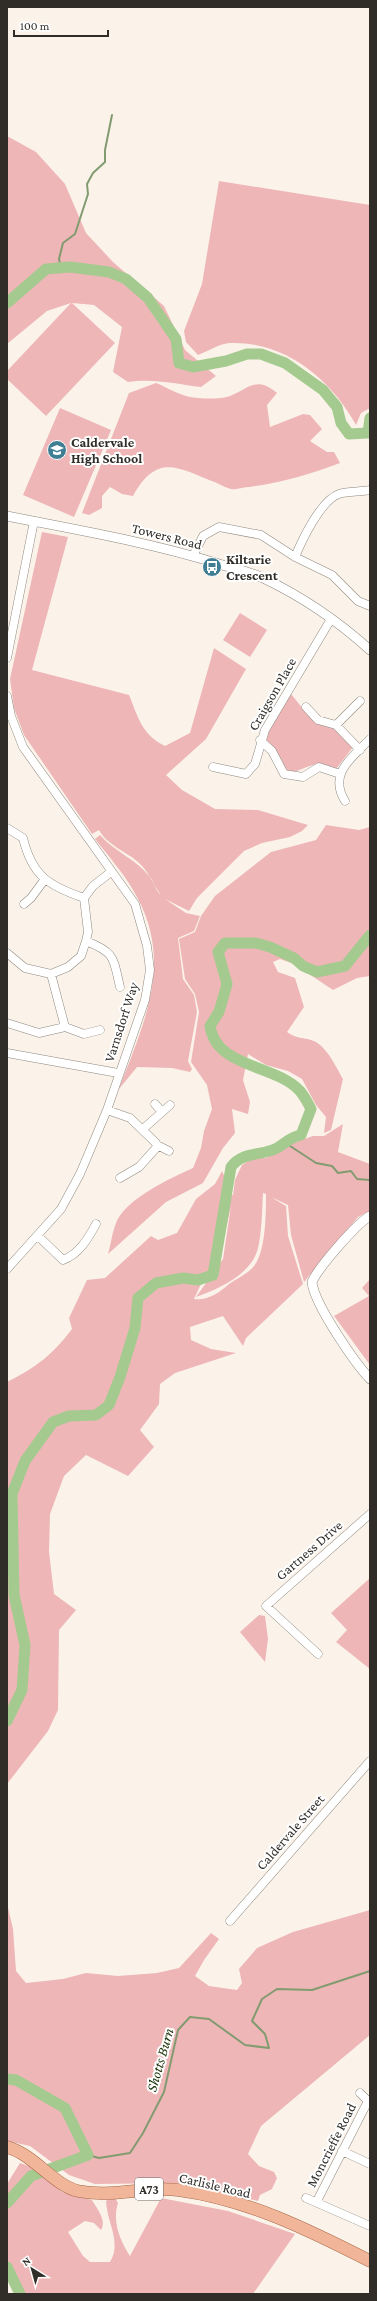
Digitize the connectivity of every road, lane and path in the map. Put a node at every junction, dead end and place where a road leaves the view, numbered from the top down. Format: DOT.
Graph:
graph roads {
  1 [pos="370,490"];
  2 [pos="7,516"];
  3 [pos="34,522"];
  4 [pos="193,556"];
  5 [pos="295,557"];
  6 [pos="370,606"];
  7 [pos="331,619"];
  8 [pos="370,650"];
  9 [pos="7,658"];
  10 [pos="7,696"];
  11 [pos="360,701"];
  12 [pos="306,707"];
  13 [pos="336,725"];
  14 [pos="370,739"];
  15 [pos="260,740"];
  16 [pos="360,750"];
  17 [pos="213,767"];
  18 [pos="340,774"];
  19 [pos="344,801"];
  20 [pos="7,828"];
  21 [pos="111,872"];
  22 [pos="45,879"];
  23 [pos="84,898"];
  24 [pos="24,904"];
  25 [pos="86,941"];
  26 [pos="7,953"];
  27 [pos="50,974"];
  28 [pos="120,987"];
  29 [pos="7,1023"];
  30 [pos="65,1027"];
  31 [pos="100,1030"];
  32 [pos="7,1053"];
  33 [pos="118,1073"];
  34 [pos="154,1104"];
  35 [pos="170,1105"];
  36 [pos="106,1110"];
  37 [pos="162,1112"];
  38 [pos="143,1129"];
  39 [pos="157,1145"];
  40 [pos="169,1151"];
  41 [pos="120,1178"];
  42 [pos="370,1216"];
  43 [pos="96,1224"];
  44 [pos="38,1236"];
  45 [pos="7,1269"];
  46 [pos="370,1379"];
  47 [pos="370,1514"];
  48 [pos="318,1654"];
  49 [pos="370,1761"];
  50 [pos="230,1921"];
  51 [pos="360,2093"];
  52 [pos="369,2102"];
  53 [pos="7,2147"];
  54 [pos="342,2150"];
  55 [pos="370,2164"];
  56 [pos="306,2198"];
  57 [pos="317,2201"];
  58 [pos="370,2226"];
  59 [pos="370,2261"];
  1 -- 5 [label="street"];
  2 -- 3 [label="street, Towers Road"];
  3 -- 4 [label="street, Towers Road"];
  3 -- 9 [label="street"];
  4 -- 5 [label="street"];
  4 -- 7 [label="street, Towers Road"];
  5 -- 6 [label="street"];
  7 -- 8 [label="street, Towers Road"];
  7 -- 15 [label="street, Craigson Place"];
  10 -- 21 [label="street, Varnsdorf Way"];
  11 -- 13 [label="street"];
  12 -- 13 [label="street"];
  13 -- 16 [label="street"];
  14 -- 16 [label="street"];
  15 -- 17 [label="street, Craigson Place"];
  15 -- 18 [label="street"];
  16 -- 18 [label="street"];
  18 -- 19 [label="street"];
  20 -- 22 [label="street"];
  21 -- 23 [label="street"];
  21 -- 33 [label="street, Varnsdorf Way"];
  22 -- 23 [label="street"];
  22 -- 24 [label="street"];
  23 -- 25 [label="street"];
  25 -- 27 [label="street"];
  25 -- 28 [label="street"];
  26 -- 27 [label="street"];
  27 -- 30 [label="street"];
  29 -- 30 [label="street"];
  30 -- 31 [label="street"];
  32 -- 33 [label="street"];
  33 -- 36 [label="street, Varnsdorf Way"];
  34 -- 37 [label="street"];
  35 -- 37 [label="street"];
  36 -- 38 [label="street"];
  36 -- 44 [label="street, Varnsdorf Way"];
  37 -- 38 [label="street"];
  38 -- 39 [label="street"];
  39 -- 40 [label="street"];
  39 -- 41 [label="street"];
  42 -- 46 [label="street"];
  43 -- 44 [label="street"];
  44 -- 45 [label="street, Varnsdorf Way"];
  47 -- 48 [label="street, Gartness Drive"];
  49 -- 50 [label="street, Caldervale Street"];
  51 -- 52 [label="street"];
  52 -- 54 [label="street, Moncrieffe Road"];
  53 -- 59 [label="main road, Carlisle Road / A73"];
  54 -- 55 [label="street"];
  54 -- 57 [label="street, Moncrieffe Road"];
  56 -- 57 [label="street"];
  57 -- 58 [label="street"];
}
